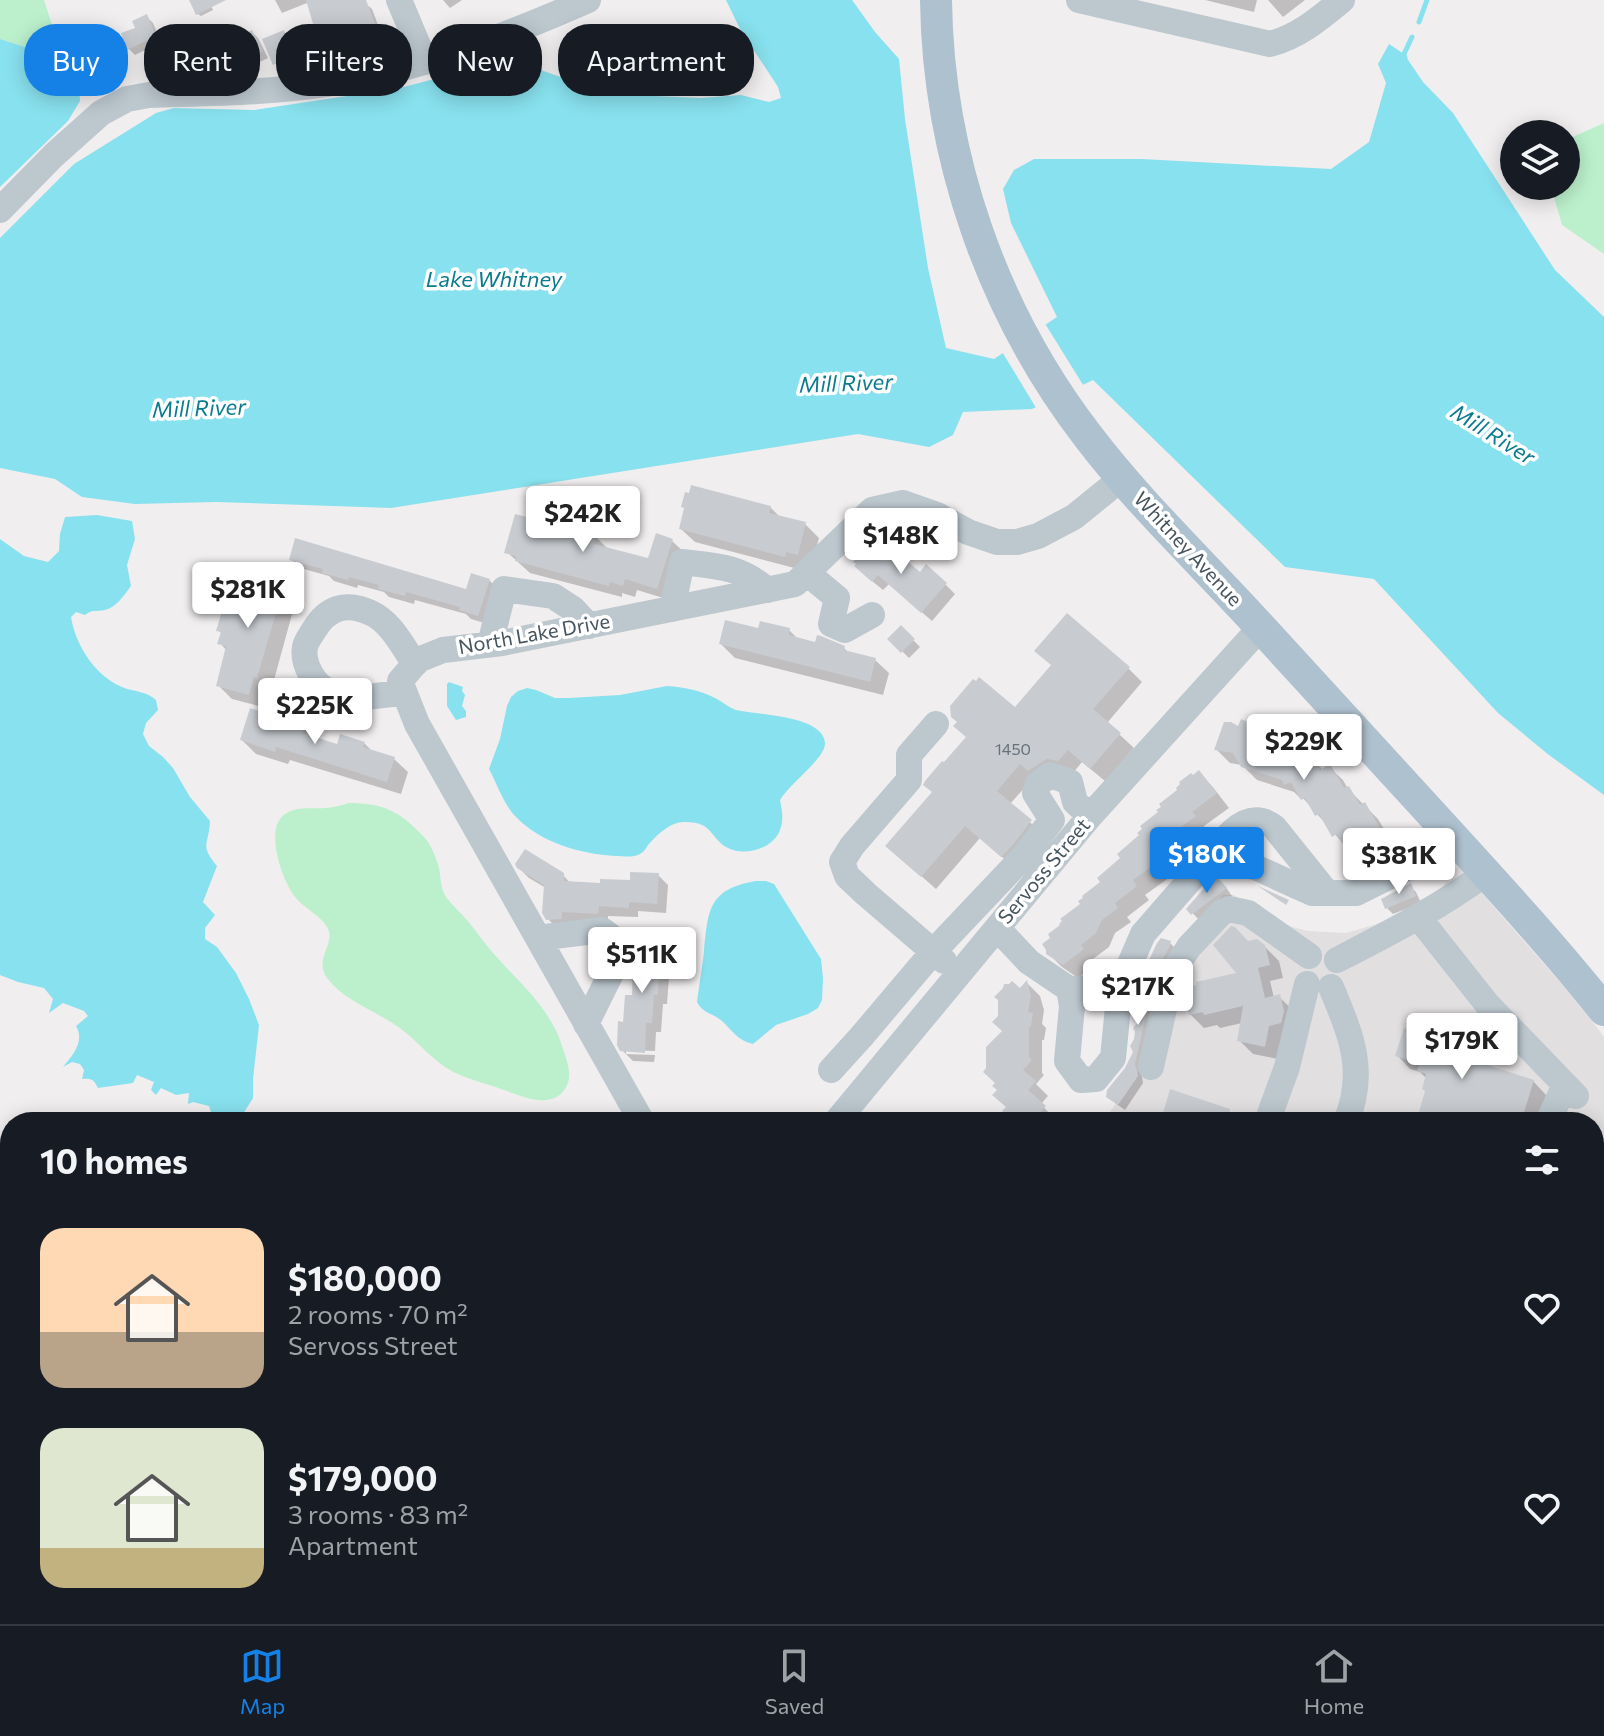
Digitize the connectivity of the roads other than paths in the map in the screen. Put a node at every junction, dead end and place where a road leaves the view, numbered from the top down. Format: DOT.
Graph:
graph roads {
  1 [pos="399,0"];
  2 [pos="588,0"];
  3 [pos="936,0"];
  4 [pos="1079,0"];
  5 [pos="1342,0"];
  6 [pos="425,62"];
  7 [pos="0,210"];
  8 [pos="1122,478"];
  9 [pos="807,573"];
  10 [pos="767,590"];
  11 [pos="672,609"];
  12 [pos="872,615"];
  13 [pos="589,626"];
  14 [pos="1261,627"];
  15 [pos="490,644"];
  16 [pos="415,664"];
  17 [pos="404,692"];
  18 [pos="936,724"];
  19 [pos="1048,813"];
  20 [pos="1085,821"];
  21 [pos="1445,829"];
  22 [pos="1213,860"];
  23 [pos="1486,873"];
  24 [pos="1327,893"];
  25 [pos="1419,918"];
  26 [pos="997,928"];
  27 [pos="538,938"];
  28 [pos="933,952"];
  29 [pos="1309,956"];
  30 [pos="1337,960"];
  31 [pos="959,974"];
  32 [pos="1319,986"];
  33 [pos="1120,987"];
  34 [pos="1069,989"];
  35 [pos="1604,1010"];
  36 [pos="586,1024"];
  37 [pos="1151,1067"];
  38 [pos="831,1070"];
  39 [pos="636,1112"];
  40 [pos="844,1112"];
  41 [pos="1271,1112"];
  42 [pos="1349,1112"];
  43 [pos="1555,1112"];
  1 -- 6 [label="street"];
  2 -- 6 [label="street"];
  3 -- 8 [label="main road, Whitney Avenue"];
  4 -- 5 [label="street"];
  6 -- 7 [label="street"];
  8 -- 9 [label="street, North Lake Drive"];
  8 -- 14 [label="main road, Whitney Avenue"];
  9 -- 10 [label="street, North Lake Drive"];
  9 -- 12 [label="street"];
  10 -- 11 [label="street, North Lake Drive"];
  10 -- 11 [label="street"];
  11 -- 13 [label="street, North Lake Drive"];
  13 -- 15 [label="street, North Lake Drive"];
  13 -- 15 [label="street"];
  14 -- 20 [label="street, Servoss Street"];
  14 -- 21 [label="main road, Whitney Avenue"];
  15 -- 16 [label="street, North Lake Drive"];
  16 -- 17 [label="street"];
  16 -- 17 [label="street"];
  17 -- 27 [label="street"];
  18 -- 28 [label="street"];
  19 -- 20 [label="street"];
  19 -- 20 [label="street"];
  19 -- 28 [label="street"];
  20 -- 26 [label="street, Servoss Street"];
  21 -- 23 [label="main road, Whitney Avenue"];
  21 -- 24 [label="street"];
  22 -- 24 [label="street"];
  22 -- 24 [label="street"];
  22 -- 33 [label="street"];
  23 -- 25 [label="street"];
  23 -- 35 [label="main road, Whitney Avenue"];
  25 -- 30 [label="street"];
  25 -- 43 [label="street"];
  26 -- 31 [label="street, Servoss Street"];
  26 -- 34 [label="street"];
  27 -- 36 [label="street"];
  27 -- 36 [label="street"];
  28 -- 31 [label="street"];
  28 -- 38 [label="street"];
  29 -- 30 [label="street"];
  29 -- 32 [label="street"];
  29 -- 37 [label="street"];
  30 -- 32 [label="street"];
  31 -- 40 [label="street, Servoss Street"];
  32 -- 41 [label="street"];
  32 -- 42 [label="street"];
  33 -- 34 [label="street"];
  33 -- 34 [label="street"];
  36 -- 39 [label="street"];
}
